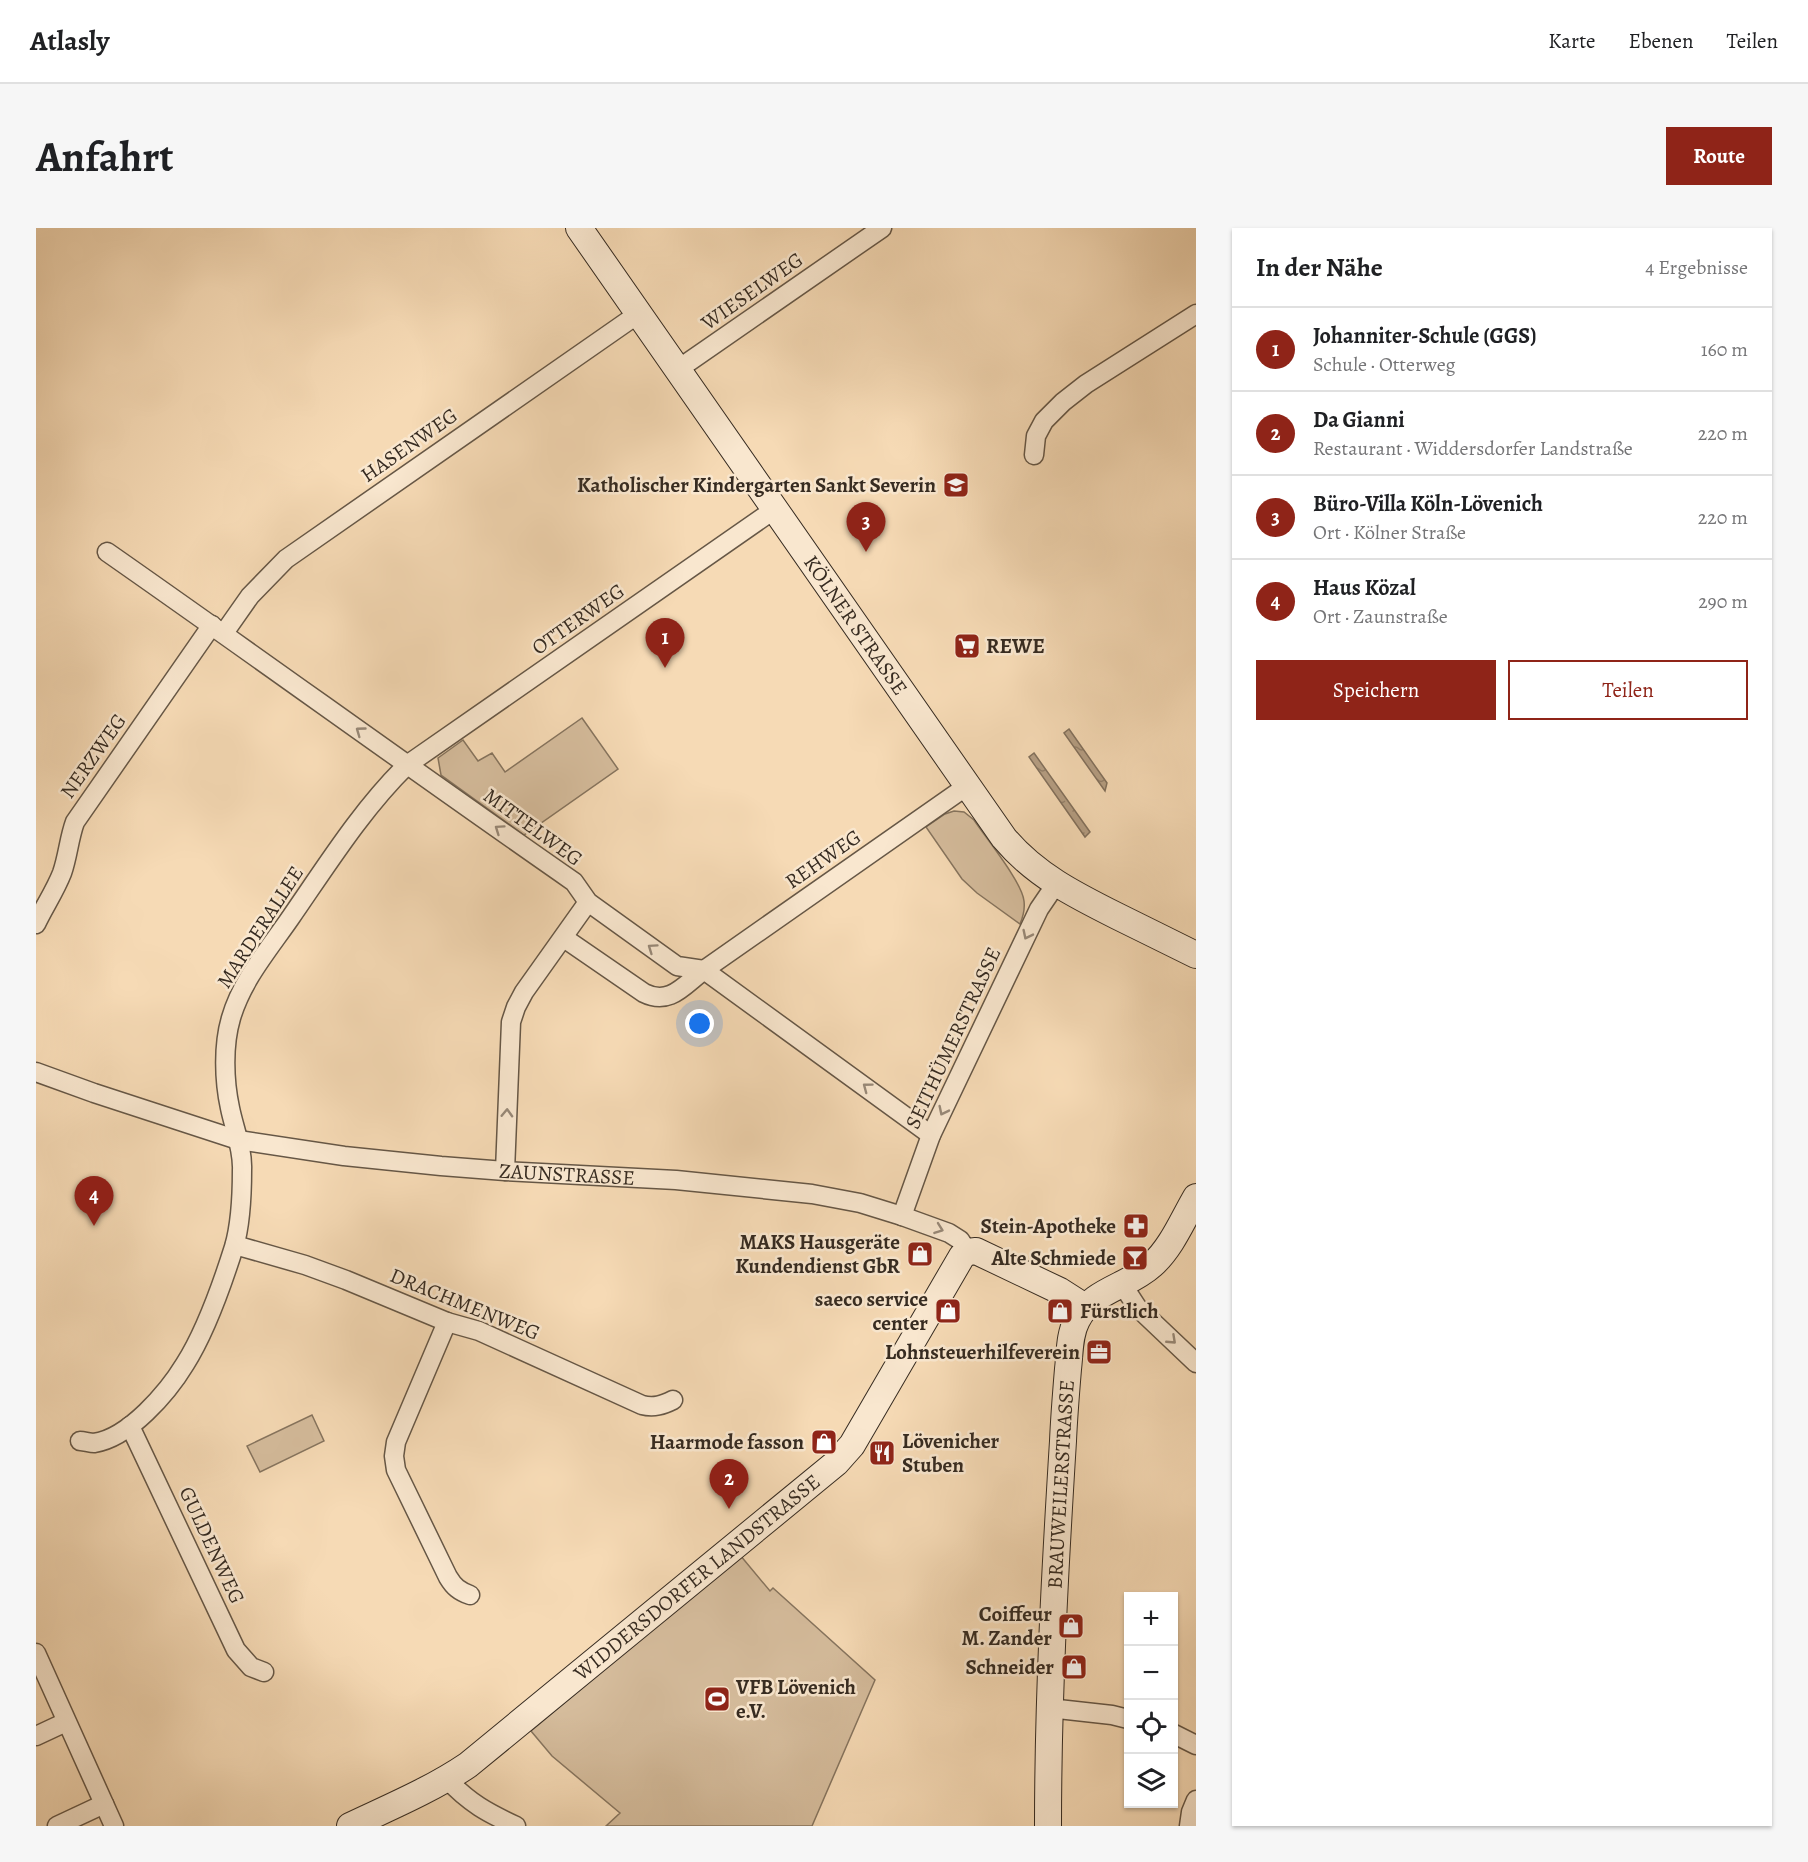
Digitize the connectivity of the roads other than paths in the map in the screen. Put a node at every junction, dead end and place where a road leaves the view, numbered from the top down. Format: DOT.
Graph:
graph roads {
  1 [pos="579,228"];
  2 [pos="882,228"];
  3 [pos="638,314"];
  4 [pos="1196,314"];
  5 [pos="677,370"];
  6 [pos="1034,455"];
  7 [pos="775,509"];
  8 [pos="107,552"];
  9 [pos="218,629"];
  10 [pos="408,765"];
  11 [pos="967,786"];
  12 [pos="1056,884"];
  13 [pos="588,902"];
  14 [pos="36,924"];
  15 [pos="564,938"];
  16 [pos="1196,955"];
  17 [pos="704,970"];
  18 [pos="36,1072"];
  19 [pos="931,1135"];
  20 [pos="238,1140"];
  21 [pos="505,1171"];
  22 [pos="1196,1197"];
  23 [pos="902,1216"];
  24 [pos="235,1245"];
  25 [pos="969,1252"];
  26 [pos="1122,1284"];
  27 [pos="1085,1307"];
  28 [pos="447,1322"];
  29 [pos="1196,1363"];
  30 [pos="674,1400"];
  31 [pos="130,1426"];
  32 [pos="80,1441"];
  33 [pos="470,1595"];
  34 [pos="36,1653"];
  35 [pos="264,1672"];
  36 [pos="1048,1708"];
  37 [pos="1124,1718"];
  38 [pos="66,1722"];
  39 [pos="36,1736"];
  40 [pos="1178,1736"];
  41 [pos="1196,1745"];
  42 [pos="447,1779"];
  43 [pos="1196,1800"];
  44 [pos="105,1804"];
  45 [pos="57,1826"];
  46 [pos="114,1826"];
  47 [pos="350,1826"];
  48 [pos="516,1826"];
  49 [pos="1048,1826"];
  50 [pos="1189,1826"];
  1 -- 3 [label="street, KÖLNER STRASSE"];
  2 -- 5 [label="street, WIESELWEG"];
  3 -- 5 [label="street, KÖLNER STRASSE"];
  3 -- 9 [label="street, HASENWEG"];
  4 -- 6 [label="street"];
  5 -- 7 [label="street, KÖLNER STRASSE"];
  7 -- 10 [label="street, OTTERWEG"];
  7 -- 11 [label="street, KÖLNER STRASSE"];
  8 -- 9 [label="street, MITTELWEG"];
  10 -- 9 [label="street, MITTELWEG, one-way"];
  9 -- 14 [label="street, NERZWEG"];
  13 -- 10 [label="street, MITTELWEG, one-way"];
  10 -- 20 [label="street, MARDERALLEE"];
  11 -- 12 [label="street, KÖLNER STRASSE"];
  11 -- 17 [label="street, REHWEG"];
  12 -- 16 [label="street, KÖLNER STRASSE"];
  12 -- 19 [label="street, SEITHÜMERSTRASSE, one-way"];
  13 -- 15 [label="street"];
  17 -- 13 [label="street, MITTELWEG, one-way"];
  15 -- 17 [label="street, REHWEG"];
  21 -- 15 [label="street, one-way"];
  19 -- 17 [label="street, MITTELWEG, one-way"];
  18 -- 20 [label="street, ZAUNSTRASSE"];
  19 -- 23 [label="street, SEITHÜMERSTRASSE"];
  20 -- 21 [label="street, ZAUNSTRASSE"];
  20 -- 24 [label="street, MARDERALLEE"];
  21 -- 23 [label="street, ZAUNSTRASSE"];
  22 -- 26 [label="street"];
  23 -- 25 [label="street, ZAUNSTRASSE, one-way"];
  24 -- 28 [label="street, DRACHMENWEG"];
  24 -- 31 [label="street, MARDERALLEE"];
  25 -- 27 [label="street, ZAUNSTRASSE"];
  25 -- 42 [label="street, WIDDERSDORFER LANDSTRASSE"];
  26 -- 27 [label="street"];
  26 -- 29 [label="street, one-way"];
  27 -- 36 [label="street, BRAUWEILERSTRASSE"];
  28 -- 30 [label="street, DRACHMENWEG"];
  28 -- 33 [label="street"];
  31 -- 32 [label="street, MARDERALLEE"];
  31 -- 35 [label="street, GULDENWEG"];
  34 -- 38 [label="street"];
  36 -- 37 [label="street"];
  36 -- 49 [label="street, BRAUWEILERSTRASSE"];
  38 -- 39 [label="street"];
  38 -- 44 [label="street"];
  40 -- 41 [label="street"];
  42 -- 47 [label="street, WIDDERSDORFER LANDSTRASSE"];
  42 -- 48 [label="street"];
  43 -- 50 [label="street"];
  44 -- 45 [label="street"];
  44 -- 46 [label="street"];
}
